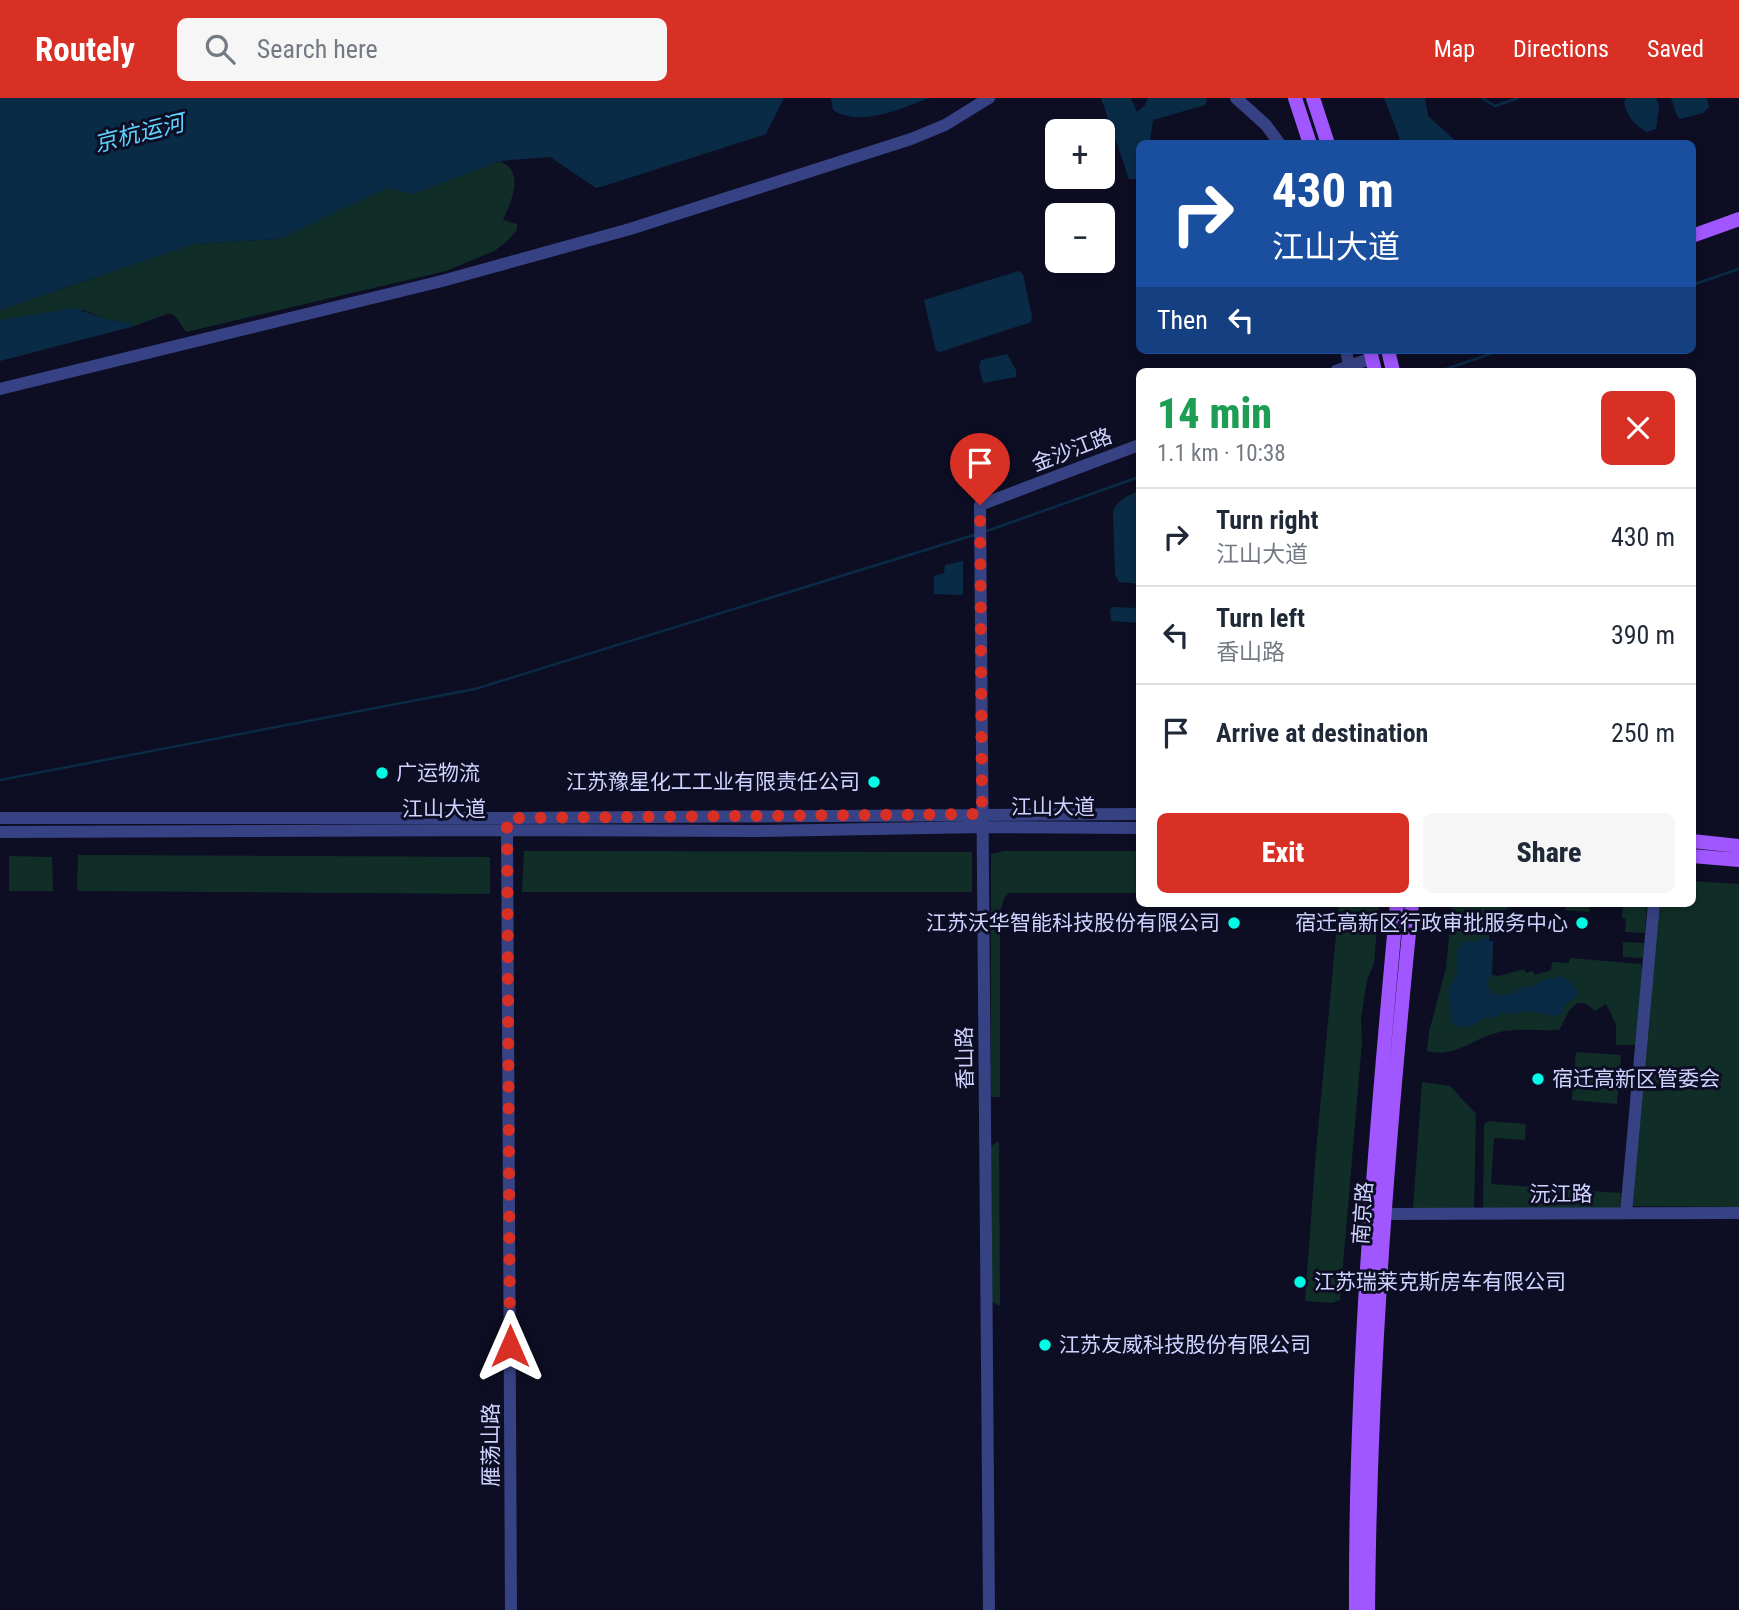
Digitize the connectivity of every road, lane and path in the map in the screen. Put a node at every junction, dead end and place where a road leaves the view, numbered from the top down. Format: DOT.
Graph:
graph roads {
  1 [pos="989,98"];
  2 [pos="1236,98"];
  3 [pos="1295,98"];
  4 [pos="1313,98"];
  5 [pos="1277,140"];
  6 [pos="1309,140"];
  7 [pos="1327,140"];
  8 [pos="1739,219"];
  9 [pos="1739,228"];
  10 [pos="1696,235"];
  11 [pos="1696,243"];
  12 [pos="1347,354"];
  13 [pos="1372,360"];
  14 [pos="1349,366"];
  15 [pos="1344,368"];
  16 [pos="0,389"];
  17 [pos="1136,446"];
  18 [pos="980,505"];
  19 [pos="1136,814"];
  20 [pos="0,818"];
  21 [pos="982,821"];
  22 [pos="507,824"];
  23 [pos="1136,828"];
  24 [pos="0,832"];
  25 [pos="1696,841"];
  26 [pos="1739,846"];
  27 [pos="1696,856"];
  28 [pos="1739,860"];
  29 [pos="1397,907"];
  30 [pos="1412,907"];
  31 [pos="1654,907"];
  32 [pos="1626,1213"];
  33 [pos="1739,1213"];
  34 [pos="1383,1214"];
  35 [pos="511,1610"];
  36 [pos="989,1610"];
  37 [pos="1356,1610"];
  38 [pos="1368,1610"];
  1 -- 16 [label="street"];
  2 -- 5 [label="street"];
  3 -- 6 [label="main road"];
  4 -- 7 [label="main road"];
  8 -- 10 [label="main road"];
  9 -- 11 [label="main road"];
  12 -- 14 [label="street"];
  13 -- 14 [label="street"];
  14 -- 15 [label="street"];
  17 -- 18 [label="street, 金沙江路"];
  18 -- 21 [label="street, 香山路"];
  19 -- 21 [label="street, 江山大道"];
  20 -- 22 [label="street, 江山大道"];
  21 -- 22 [label="street, 江山大道"];
  21 -- 23 [label="street, 江山大道"];
  21 -- 36 [label="street, 香山路"];
  22 -- 24 [label="street, 江山大道"];
  22 -- 35 [label="street, 雁荡山路"];
  25 -- 26 [label="main road"];
  27 -- 28 [label="main road"];
  29 -- 37 [label="main road, 南京路"];
  30 -- 34 [label="main road, 南京路"];
  31 -- 32 [label="street"];
  32 -- 33 [label="street, 沅江路"];
  32 -- 34 [label="street, 沅江路"];
  34 -- 38 [label="main road, 南京路"];
}
